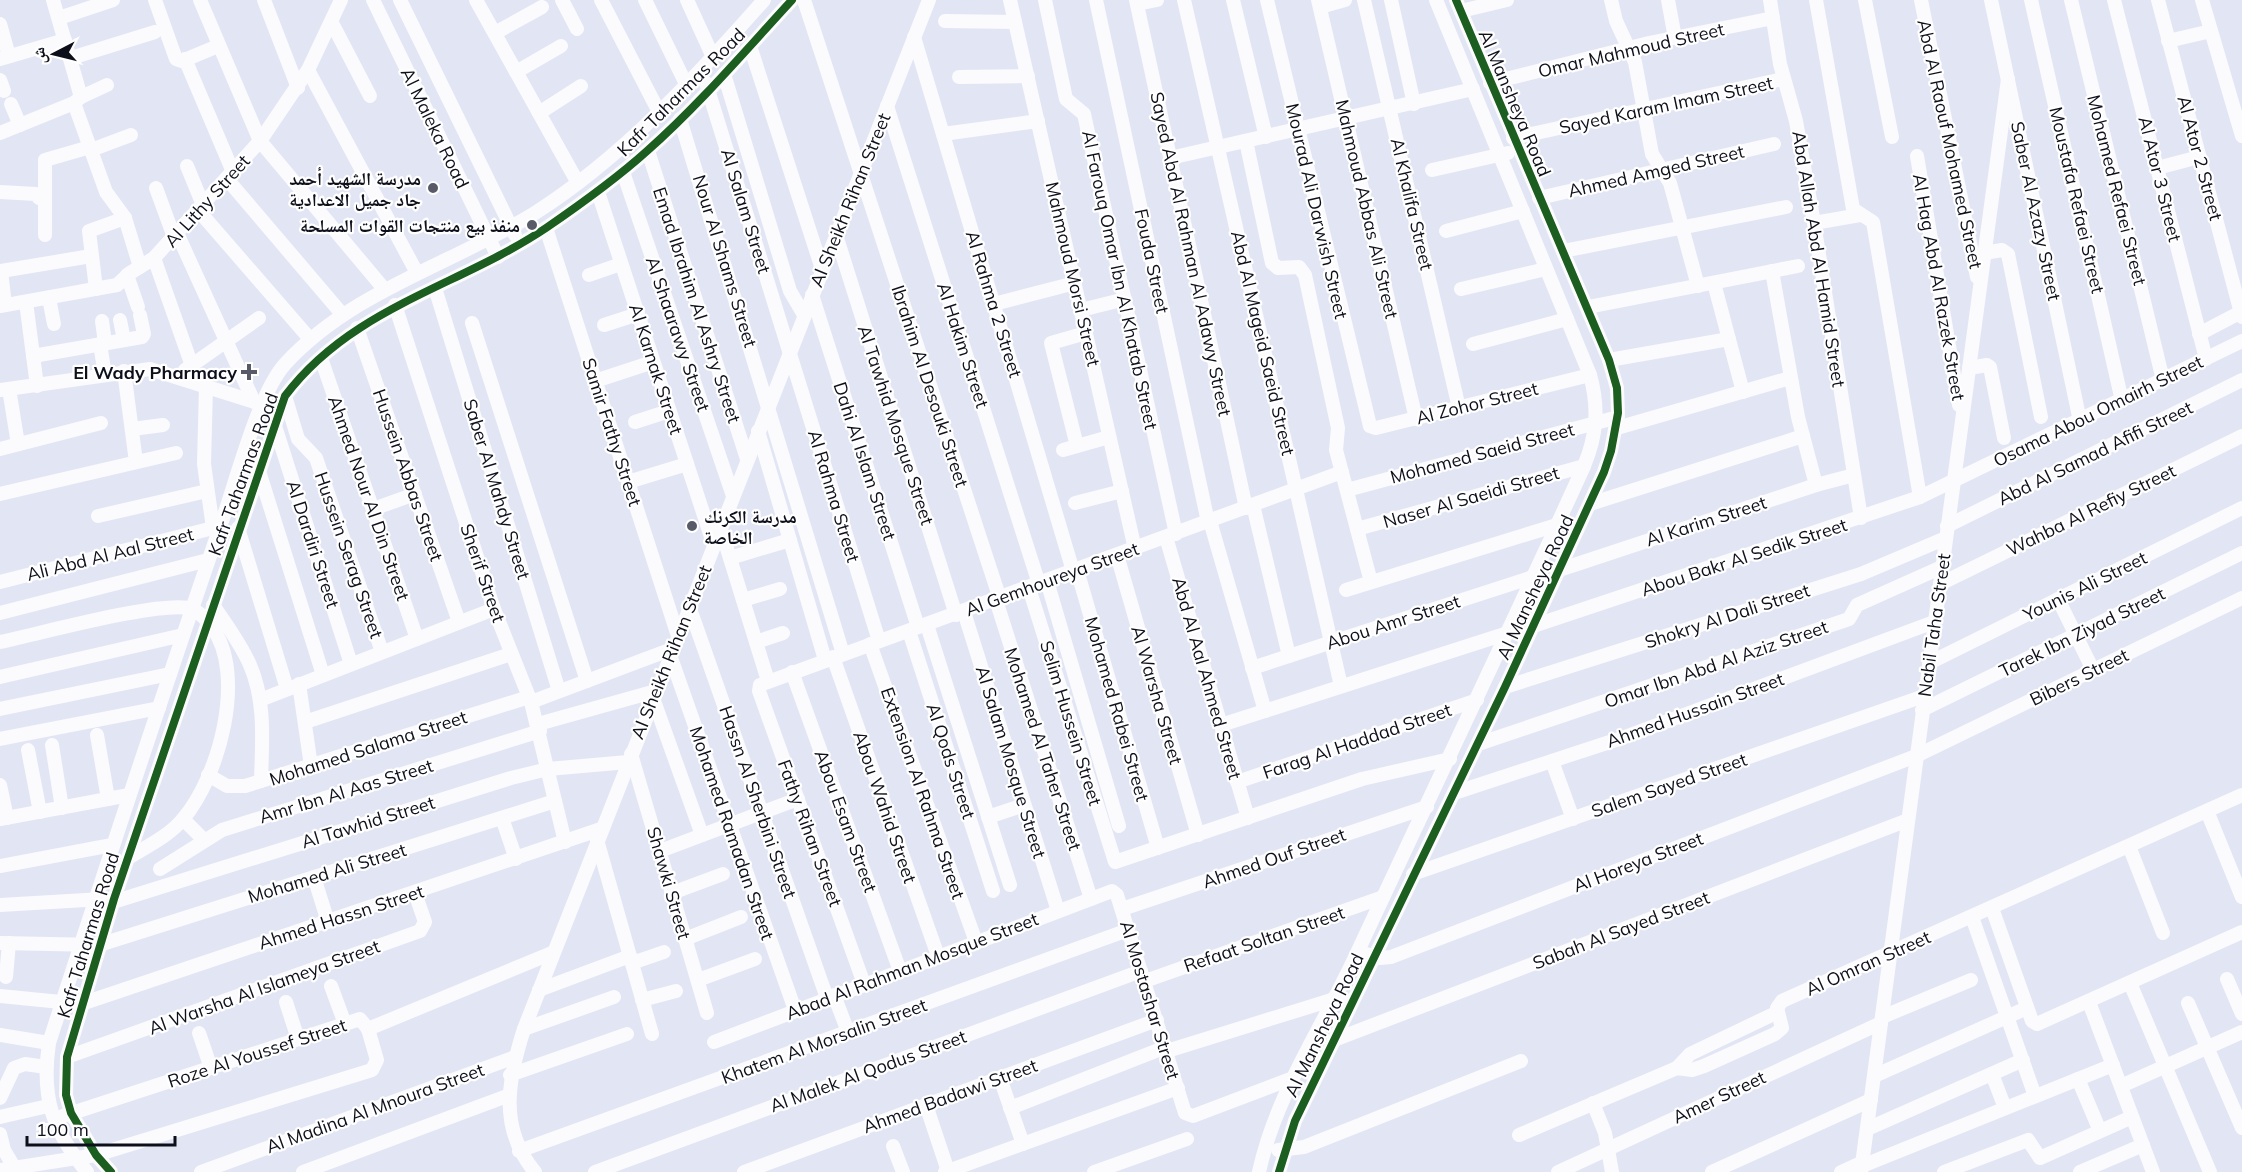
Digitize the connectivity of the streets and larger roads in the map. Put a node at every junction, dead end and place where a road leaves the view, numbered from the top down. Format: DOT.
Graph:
graph roads {
  1 [pos="53,0"];
  2 [pos="113,0"];
  3 [pos="155,0"];
  4 [pos="200,0"];
  5 [pos="264,0"];
  6 [pos="341,0"];
  7 [pos="373,0"];
  8 [pos="400,0"];
  9 [pos="476,0"];
  10 [pos="562,0"];
  11 [pos="601,0"];
  12 [pos="645,0"];
  13 [pos="687,0"];
  14 [pos="764,0"];
  15 [pos="792,0"];
  16 [pos="804,0"];
  17 [pos="929,0"];
  18 [pos="1010,0"];
  19 [pos="1045,0"];
  20 [pos="1096,0"];
  21 [pos="1157,0"];
  22 [pos="1184,0"];
  23 [pos="1233,0"];
  24 [pos="1267,0"];
  25 [pos="1345,0"];
  26 [pos="1364,0"];
  27 [pos="1391,0"];
  28 [pos="1437,0"];
  29 [pos="1507,0"];
  30 [pos="1611,0"];
  31 [pos="1668,0"];
  32 [pos="1770,0"];
  33 [pos="1815,0"];
  34 [pos="1865,0"];
  35 [pos="1921,0"];
  36 [pos="1991,0"];
  37 [pos="2031,0"];
  38 [pos="2071,0"];
  39 [pos="2114,0"];
  40 [pos="2158,0"];
  41 [pos="2202,0"];
  42 [pos="1136,2"];
  43 [pos="1319,3"];
  44 [pos="1459,5"];
  45 [pos="542,7"];
  46 [pos="58,18"];
  47 [pos="1773,18"];
  48 [pos="945,21"];
  49 [pos="1015,22"];
  50 [pos="332,23"];
  51 [pos="0,24"];
  52 [pos="577,29"];
  53 [pos="2211,31"];
  54 [pos="155,32"];
  55 [pos="495,33"];
  56 [pos="914,37"];
  57 [pos="1676,38"];
  58 [pos="65,40"];
  59 [pos="2168,41"];
  60 [pos="218,46"];
  61 [pos="561,46"];
  62 [pos="750,46"];
  63 [pos="1629,48"];
  64 [pos="5,57"];
  65 [pos="713,57"];
  66 [pos="71,58"];
  67 [pos="185,59"];
  68 [pos="702,69"];
  69 [pos="308,70"];
  70 [pos="516,72"];
  71 [pos="724,74"];
  72 [pos="1028,76"];
  73 [pos="959,77"];
  74 [pos="1783,79"];
  75 [pos="2008,79"];
  76 [pos="1490,83"];
  77 [pos="107,85"];
  78 [pos="581,86"];
  79 [pos="687,86"];
  80 [pos="298,88"];
  81 [pos="1473,89"];
  82 [pos="709,90"];
  83 [pos="5,92"];
  84 [pos="370,96"];
  85 [pos="77,100"];
  86 [pos="1414,104"];
  87 [pos="887,106"];
  88 [pos="1390,110"];
  89 [pos="1643,110"];
  90 [pos="659,112"];
  91 [pos="539,113"];
  92 [pos="680,119"];
  93 [pos="1346,120"];
  94 [pos="1038,121"];
  95 [pos="20,125"];
  96 [pos="1298,130"];
  97 [pos="0,133"];
  98 [pos="943,134"];
  99 [pos="131,135"];
  100 [pos="2242,136"];
  101 [pos="1266,137"];
  102 [pos="1892,137"];
  103 [pos="260,141"];
  104 [pos="1246,141"];
  105 [pos="1516,144"];
  106 [pos="1774,144"];
  107 [pos="1218,147"];
  108 [pos="90,149"];
  109 [pos="648,151"];
  110 [pos="1500,154"];
  111 [pos="1917,156"];
  112 [pos="2199,157"];
  113 [pos="1170,158"];
  114 [pos="187,166"];
  115 [pos="1660,168"];
  116 [pos="2157,168"];
  117 [pos="1432,170"];
  118 [pos="623,172"];
  119 [pos="860,172"];
  120 [pos="230,175"];
  121 [pos="578,183"];
  122 [pos="156,188"];
  123 [pos="0,192"];
  124 [pos="598,192"];
  125 [pos="1539,198"];
  126 [pos="45,199"];
  127 [pos="200,207"];
  128 [pos="1786,207"];
  129 [pos="1523,211"];
  130 [pos="1863,216"];
  131 [pos="125,218"];
  132 [pos="1815,223"];
  133 [pos="1682,226"];
  134 [pos="511,227"];
  135 [pos="546,228"];
  136 [pos="1446,231"];
  137 [pos="175,235"];
  138 [pos="836,235"];
  139 [pos="45,236"];
  140 [pos="489,239"];
  141 [pos="520,245"];
  142 [pos="1563,251"];
  143 [pos="1984,253"];
  144 [pos="498,257"];
  145 [pos="95,258"];
  146 [pos="154,258"];
  147 [pos="621,264"];
  148 [pos="1798,266"];
  149 [pos="140,267"];
  150 [pos="822,269"];
  151 [pos="1546,269"];
  152 [pos="1772,271"];
  153 [pos="417,273"];
  154 [pos="127,275"];
  155 [pos="589,275"];
  156 [pos="1075,283"];
  157 [pos="1714,283"];
  158 [pos="1698,286"];
  159 [pos="435,288"];
  160 [pos="1980,288"];
  161 [pos="96,289"];
  162 [pos="1461,289"];
  163 [pos="385,290"];
  164 [pos="812,295"];
  165 [pos="49,298"];
  166 [pos="1125,299"];
  167 [pos="26,302"];
  168 [pos="994,304"];
  169 [pos="395,305"];
  170 [pos="2,306"];
  171 [pos="1588,307"];
  172 [pos="1081,310"];
  173 [pos="342,314"];
  174 [pos="638,314"];
  175 [pos="2241,314"];
  176 [pos="804,315"];
  177 [pos="259,318"];
  178 [pos="1567,319"];
  179 [pos="120,320"];
  180 [pos="102,321"];
  181 [pos="472,323"];
  182 [pos="54,324"];
  183 [pos="604,325"];
  184 [pos="357,328"];
  185 [pos="1086,333"];
  186 [pos="2199,334"];
  187 [pos="310,339"];
  188 [pos="1729,339"];
  189 [pos="124,340"];
  190 [pos="226,341"];
  191 [pos="2242,341"];
  192 [pos="102,344"];
  193 [pos="1473,344"];
  194 [pos="789,352"];
  195 [pos="33,356"];
  196 [pos="321,358"];
  197 [pos="2206,359"];
  198 [pos="1610,360"];
  199 [pos="653,362"];
  200 [pos="192,366"];
  201 [pos="1969,369"];
  202 [pos="124,371"];
  203 [pos="105,375"];
  204 [pos="1590,375"];
  205 [pos="177,376"];
  206 [pos="1790,378"];
  207 [pos="2163,380"];
  208 [pos="2242,380"];
  209 [pos="596,381"];
  210 [pos="37,386"];
  211 [pos="206,386"];
  212 [pos="5,390"];
  213 [pos="1743,392"];
  214 [pos="285,396"];
  215 [pos="2122,401"];
  216 [pos="258,403"];
  217 [pos="769,403"];
  218 [pos="1459,408"];
  219 [pos="279,410"];
  220 [pos="669,411"];
  221 [pos="2041,417"];
  222 [pos="1416,419"];
  223 [pos="1962,419"];
  224 [pos="1367,421"];
  225 [pos="2080,421"];
  226 [pos="635,422"];
  227 [pos="1596,422"];
  228 [pos="101,423"];
  229 [pos="274,423"];
  230 [pos="1617,423"];
  231 [pos="163,425"];
  232 [pos="132,429"];
  233 [pos="758,431"];
  234 [pos="1803,436"];
  235 [pos="2242,436"];
  236 [pos="1109,437"];
  237 [pos="2004,438"];
  238 [pos="18,444"];
  239 [pos="1077,446"];
  240 [pos="0,449"];
  241 [pos="1063,450"];
  242 [pos="176,453"];
  243 [pos="747,459"];
  244 [pos="136,462"];
  245 [pos="687,464"];
  246 [pos="1584,466"];
  247 [pos="258,468"];
  248 [pos="1342,472"];
  249 [pos="1854,475"];
  250 [pos="1953,481"];
  251 [pos="628,482"];
  252 [pos="1816,484"];
  253 [pos="1296,490"];
  254 [pos="1347,490"];
  255 [pos="207,491"];
  256 [pos="1122,491"];
  257 [pos="0,494"];
  258 [pos="415,494"];
  259 [pos="733,496"];
  260 [pos="1920,497"];
  261 [pos="1075,503"];
  262 [pos="1590,504"];
  263 [pos="1249,507"];
  264 [pos="2242,508"];
  265 [pos="373,509"];
  266 [pos="98,516"];
  267 [pos="1861,518"];
  268 [pos="1209,521"];
  269 [pos="1557,525"];
  270 [pos="720,526"];
  271 [pos="217,527"];
  272 [pos="238,528"];
  273 [pos="1357,529"];
  274 [pos="1947,532"];
  275 [pos="1171,536"];
  276 [pos="790,540"];
  277 [pos="714,546"];
  278 [pos="1135,549"];
  279 [pos="2242,553"];
  280 [pos="1117,555"];
  281 [pos="730,558"];
  282 [pos="208,560"];
  283 [pos="1942,567"];
  284 [pos="1559,570"];
  285 [pos="1075,571"];
  286 [pos="1533,577"];
  287 [pos="0,582"];
  288 [pos="1371,582"];
  289 [pos="1940,584"];
  290 [pos="1038,585"];
  291 [pos="780,589"];
  292 [pos="1346,590"];
  293 [pos="2242,598"];
  294 [pos="2058,599"];
  295 [pos="743,600"];
  296 [pos="998,600"];
  297 [pos="213,605"];
  298 [pos="689,606"];
  299 [pos="192,609"];
  300 [pos="494,609"];
  301 [pos="0,613"];
  302 [pos="960,613"];
  303 [pos="208,621"];
  304 [pos="459,622"];
  305 [pos="1934,622"];
  306 [pos="1533,626"];
  307 [pos="918,628"];
  308 [pos="783,633"];
  309 [pos="1508,633"];
  310 [pos="183,635"];
  311 [pos="2076,635"];
  312 [pos="417,639"];
  313 [pos="0,642"];
  314 [pos="756,642"];
  315 [pos="874,642"];
  316 [pos="1331,642"];
  317 [pos="673,647"];
  318 [pos="382,652"];
  319 [pos="511,654"];
  320 [pos="1289,656"];
  321 [pos="834,657"];
  322 [pos="1929,663"];
  323 [pos="351,664"];
  324 [pos="1252,668"];
  325 [pos="2093,670"];
  326 [pos="792,672"];
  327 [pos="170,674"];
  328 [pos="323,675"];
  329 [pos="0,677"];
  330 [pos="587,681"];
  331 [pos="765,682"];
  332 [pos="1341,686"];
  333 [pos="293,687"];
  334 [pos="1505,687"];
  335 [pos="559,691"];
  336 [pos="654,695"];
  337 [pos="1924,696"];
  338 [pos="260,699"];
  339 [pos="530,699"];
  340 [pos="1477,700"];
  341 [pos="159,708"];
  342 [pos="0,709"];
  343 [pos="1922,710"];
  344 [pos="1264,711"];
  345 [pos="305,722"];
  346 [pos="1221,725"];
  347 [pos="539,727"];
  348 [pos="97,735"];
  349 [pos="0,740"];
  350 [pos="1478,744"];
  351 [pos="52,745"];
  352 [pos="28,750"];
  353 [pos="1916,756"];
  354 [pos="629,758"];
  355 [pos="1450,759"];
  356 [pos="1552,761"];
  357 [pos="311,766"];
  358 [pos="548,769"];
  359 [pos="208,775"];
  360 [pos="261,781"];
  361 [pos="1237,782"];
  362 [pos="0,785"];
  363 [pos="1454,793"];
  364 [pos="129,795"];
  365 [pos="2242,795"];
  366 [pos="108,799"];
  367 [pos="798,799"];
  368 [pos="555,801"];
  369 [pos="1024,805"];
  370 [pos="1426,807"];
  371 [pos="62,808"];
  372 [pos="2206,810"];
  373 [pos="40,812"];
  374 [pos="762,813"];
  375 [pos="988,817"];
  376 [pos="502,818"];
  377 [pos="1248,818"];
  378 [pos="4,819"];
  379 [pos="183,819"];
  380 [pos="1573,819"];
  381 [pos="1908,820"];
  382 [pos="730,825"];
  383 [pos="1119,826"];
  384 [pos="599,834"];
  385 [pos="702,835"];
  386 [pos="1198,835"];
  387 [pos="203,839"];
  388 [pos="565,842"];
  389 [pos="112,845"];
  390 [pos="2129,846"];
  391 [pos="1158,848"];
  392 [pos="660,851"];
  393 [pos="128,858"];
  394 [pos="516,859"];
  395 [pos="0,866"];
  396 [pos="160,869"];
  397 [pos="723,874"];
  398 [pos="1413,874"];
  399 [pos="314,877"];
  400 [pos="1010,885"];
  401 [pos="993,891"];
  402 [pos="1110,892"];
  403 [pos="415,893"];
  404 [pos="672,893"];
  405 [pos="1383,897"];
  406 [pos="2242,897"];
  407 [pos="1091,899"];
  408 [pos="95,900"];
  409 [pos="113,900"];
  410 [pos="0,905"];
  411 [pos="1992,908"];
  412 [pos="1122,909"];
  413 [pos="1058,911"];
  414 [pos="741,917"];
  415 [pos="1972,917"];
  416 [pos="328,922"];
  417 [pos="1128,930"];
  418 [pos="2242,932"];
  419 [pos="2163,933"];
  420 [pos="685,939"];
  421 [pos="976,942"];
  422 [pos="4,943"];
  423 [pos="80,944"];
  424 [pos="99,945"];
  425 [pos="664,952"];
  426 [pos="1358,952"];
  427 [pos="552,953"];
  428 [pos="1889,955"];
  429 [pos="938,956"];
  430 [pos="1374,956"];
  431 [pos="631,959"];
  432 [pos="755,959"];
  433 [pos="900,970"];
  434 [pos="1143,976"];
  435 [pos="6,977"];
  436 [pos="2227,979"];
  437 [pos="698,980"];
  438 [pos="1971,980"];
  439 [pos="2130,983"];
  440 [pos="864,984"];
  441 [pos="331,986"];
  442 [pos="540,990"];
  443 [pos="676,991"];
  444 [pos="1358,992"];
  445 [pos="0,996"];
  446 [pos="614,997"];
  447 [pos="831,997"];
  448 [pos="1336,999"];
  449 [pos="642,1000"];
  450 [pos="62,1002"];
  451 [pos="286,1002"];
  452 [pos="2089,1002"];
  453 [pos="2188,1003"];
  454 [pos="81,1004"];
  455 [pos="2027,1008"];
  456 [pos="795,1010"];
  457 [pos="707,1013"];
  458 [pos="2242,1014"];
  459 [pos="2007,1017"];
  460 [pos="1157,1020"];
  461 [pos="1881,1020"];
  462 [pos="345,1024"];
  463 [pos="368,1029"];
  464 [pos="524,1029"];
  465 [pos="199,1032"];
  466 [pos="848,1032"];
  467 [pos="2242,1032"];
  468 [pos="627,1034"];
  469 [pos="652,1034"];
  470 [pos="0,1035"];
  471 [pos="298,1039"];
  472 [pos="1334,1040"];
  473 [pos="714,1042"];
  474 [pos="49,1043"];
  475 [pos="2207,1047"];
  476 [pos="1166,1049"];
  477 [pos="67,1057"];
  478 [pos="515,1057"];
  479 [pos="2023,1060"];
  480 [pos="1521,1061"];
  481 [pos="2113,1065"];
  482 [pos="2165,1066"];
  483 [pos="46,1067"];
  484 [pos="211,1068"];
  485 [pos="1992,1074"];
  486 [pos="4,1075"];
  487 [pos="510,1075"];
  488 [pos="1874,1076"];
  489 [pos="1000,1078"];
  490 [pos="1293,1078"];
  491 [pos="2078,1079"];
  492 [pos="2121,1086"];
  493 [pos="1178,1088"];
  494 [pos="507,1096"];
  495 [pos="2035,1096"];
  496 [pos="0,1098"];
  497 [pos="1871,1100"];
  498 [pos="1593,1103"];
  499 [pos="926,1105"];
  500 [pos="1010,1108"];
  501 [pos="2004,1108"];
  502 [pos="51,1112"];
  503 [pos="71,1113"];
  504 [pos="0,1117"];
  505 [pos="2132,1117"];
  506 [pos="2242,1128"];
  507 [pos="1867,1129"];
  508 [pos="2100,1131"];
  509 [pos="0,1134"];
  510 [pos="1519,1134"];
  511 [pos="1187,1139"];
  512 [pos="1023,1144"];
  513 [pos="2143,1145"];
  514 [pos="893,1146"];
  515 [pos="1264,1147"];
  516 [pos="1607,1149"];
  517 [pos="519,1151"];
  518 [pos="1284,1151"];
  519 [pos="96,1155"];
  520 [pos="77,1160"];
  521 [pos="1862,1167"];
  522 [pos="10,1170"];
  523 [pos="87,1172"];
  524 [pos="111,1172"];
  525 [pos="201,1172"];
  526 [pos="303,1172"];
  527 [pos="535,1172"];
  528 [pos="595,1172"];
  529 [pos="744,1172"];
  530 [pos="903,1172"];
  531 [pos="947,1172"];
  532 [pos="1094,1172"];
  533 [pos="1259,1172"];
  534 [pos="1279,1172"];
  535 [pos="1558,1172"];
  536 [pos="1612,1172"];
  537 [pos="1712,1172"];
  538 [pos="1841,1172"];
  539 [pos="1944,1172"];
  540 [pos="2080,1172"];
  541 [pos="2153,1172"];
  542 [pos="2210,1172"];
  1 -- 46 [label="street"];
  2 -- 46 [label="street"];
  3 -- 67 [label="street"];
  4 -- 60 [label="street"];
  5 -- 80 [label="street"];
  6 -- 50 [label="street, Al Lithy Street"];
  7 -- 140 [label="street, Al Maleka Road"];
  8 -- 134 [label="street, Al Maleka Road"];
  9 -- 55 [label="street"];
  10 -- 52 [label="street"];
  11 -- 90 [label="street"];
  12 -- 79 [label="street"];
  13 -- 65 [label="street"];
  14 -- 65 [label="street, Kafr Taharmas Road"];
  15 -- 62 [label="street, Kafr Taharmas Road"];
  16 -- 119 [label="street, Ibrahim Al Desouki Street"];
  17 -- 56 [label="street, Al Sheikh Rihan Street"];
  18 -- 49 [label="street, Mahmoud Morsi Street"];
  19 -- 166 [label="street, Al Farouq Omar Ibn Al Khatab Street"];
  20 -- 268 [label="street, Fouda Street"];
  21 -- 42 [label="street"];
  22 -- 107 [label="street, Abd Al Mageid Saeid Street"];
  23 -- 101 [label="street"];
  24 -- 96 [label="street, Mourad Ali Darwish Street"];
  25 -- 43 [label="street"];
  26 -- 88 [label="street, Al Khalifa Street"];
  27 -- 86 [label="street"];
  28 -- 81 [label="street, Al Mansheya Road"];
  29 -- 44 [label="street"];
  30 -- 63 [label="street"];
  31 -- 57 [label="street"];
  32 -- 47 [label="street, Abd Allah Abd Al Hamid Street"];
  33 -- 130 [label="street"];
  34 -- 102 [label="street"];
  35 -- 160 [label="street, Abd Al Raouf Mohamed Street"];
  36 -- 75 [label="street, Saber Al Azazy Street"];
  37 -- 215 [label="street, Moustafa Refaei Street"];
  38 -- 207 [label="street, Mohamed Refaei Street"];
  39 -- 116 [label="street, Al Ator 3 Street"];
  40 -- 59 [label="street, Al Ator 2 Street"];
  41 -- 53 [label="street"];
  42 -- 113 [label="street, Sayed Abd Al Rahman Al Adawy Street"];
  43 -- 93 [label="street, Mahmoud Abbas Ali Street"];
  44 -- 76 [label="street, Al Mansheya Road"];
  45 -- 55 [label="street"];
  46 -- 58 [label="street"];
  47 -- 57 [label="street, Omar Mahmoud Street"];
  47 -- 74 [label="street, Abd Allah Abd Al Hamid Street"];
  48 -- 49 [label="street"];
  49 -- 72 [label="street, Mahmoud Morsi Street"];
  50 -- 69 [label="street, Al Lithy Street"];
  50 -- 84 [label="street"];
  51 -- 64 [label="street"];
  53 -- 59 [label="street"];
  53 -- 100 [label="street"];
  54 -- 66 [label="street"];
  55 -- 70 [label="street"];
  56 -- 87 [label="street, Al Sheikh Rihan Street"];
  56 -- 98 [label="street, Al Rahma 2 Street"];
  57 -- 63 [label="street, Omar Mahmoud Street"];
  58 -- 64 [label="street"];
  58 -- 66 [label="street"];
  59 -- 112 [label="street, Al Ator 2 Street"];
  60 -- 67 [label="street"];
  60 -- 103 [label="street"];
  61 -- 70 [label="street"];
  62 -- 71 [label="street, Kafr Taharmas Road"];
  62 -- 150 [label="street"];
  63 -- 76 [label="street, Omar Mahmoud Street"];
  63 -- 89 [label="street"];
  65 -- 68 [label="street, Kafr Taharmas Road"];
  66 -- 85 [label="street"];
  67 -- 120 [label="street"];
  68 -- 79 [label="street, Kafr Taharmas Road"];
  68 -- 82 [label="street, Al Salam Street"];
  69 -- 80 [label="street, Al Lithy Street"];
  69 -- 153 [label="street"];
  70 -- 91 [label="street"];
  71 -- 82 [label="street, Kafr Taharmas Road"];
  71 -- 176 [label="street"];
  72 -- 73 [label="street"];
  72 -- 94 [label="street, Mahmoud Morsi Street"];
  74 -- 89 [label="street, Sayed Karam Imam Street"];
  74 -- 132 [label="street, Abd Allah Abd Al Hamid Street"];
  75 -- 143 [label="street, Nabil Taha Street"];
  75 -- 225 [label="street, Saber Al Azazy Street"];
  76 -- 105 [label="street, Al Mansheya Road"];
  77 -- 85 [label="street"];
  78 -- 91 [label="street"];
  79 -- 90 [label="street, Kafr Taharmas Road"];
  80 -- 103 [label="street, Al Lithy Street"];
  81 -- 86 [label="street"];
  81 -- 110 [label="street, Al Mansheya Road"];
  82 -- 92 [label="street, Kafr Taharmas Road"];
  82 -- 194 [label="street, Al Salam Street"];
  83 -- 95 [label="street"];
  85 -- 95 [label="street"];
  85 -- 108 [label="street"];
  86 -- 88 [label="street"];
  87 -- 119 [label="street, Al Sheikh Rihan Street"];
  87 -- 290 [label="street, Al Hakim Street"];
  88 -- 93 [label="street"];
  88 -- 218 [label="street, Al Khalifa Street"];
  89 -- 105 [label="street, Sayed Karam Imam Street"];
  89 -- 115 [label="street"];
  90 -- 121 [label="street, Kafr Taharmas Road"];
  91 -- 121 [label="street"];
  92 -- 109 [label="street, Kafr Taharmas Road"];
  92 -- 217 [label="street, Nour Al Shams Street"];
  93 -- 96 [label="street"];
  93 -- 222 [label="street, Mahmoud Abbas Ali Street"];
  94 -- 98 [label="street"];
  94 -- 156 [label="street, Mahmoud Morsi Street"];
  95 -- 97 [label="street"];
  96 -- 101 [label="street"];
  96 -- 224 [label="street, Mourad Ali Darwish Street"];
  98 -- 168 [label="street, Al Rahma 2 Street"];
  99 -- 108 [label="street"];
  101 -- 104 [label="street"];
  103 -- 120 [label="street, Al Lithy Street"];
  103 -- 163 [label="street"];
  104 -- 107 [label="street"];
  104 -- 248 [label="street"];
  105 -- 110 [label="street, Sayed Karam Imam Street"];
  105 -- 125 [label="street, Al Mansheya Road"];
  106 -- 115 [label="street, Ahmed Amged Street"];
  107 -- 113 [label="street"];
  107 -- 253 [label="street, Abd Al Mageid Saeid Street"];
  108 -- 126 [label="street"];
  108 -- 131 [label="street"];
  109 -- 118 [label="street, Kafr Taharmas Road"];
  109 -- 243 [label="street, Emad Ibrahim Al Ashry Street"];
  110 -- 117 [label="street, Sayed Karam Imam Street"];
  110 -- 129 [label="street, Al Mansheya Road"];
  111 -- 223 [label="street, Al Hag Abd Al Razek Street"];
  112 -- 116 [label="street"];
  112 -- 175 [label="street, Al Ator 2 Street"];
  113 -- 263 [label="street, Sayed Abd Al Rahman Al Adawy Street"];
  114 -- 127 [label="street"];
  115 -- 125 [label="street, Ahmed Amged Street"];
  115 -- 133 [label="street"];
  116 -- 186 [label="street, Al Ator 3 Street"];
  118 -- 124 [label="street, Kafr Taharmas Road"];
  118 -- 259 [label="street, Al Shaarawy Street"];
  119 -- 138 [label="street, Al Sheikh Rihan Street"];
  119 -- 296 [label="street, Ibrahim Al Desouki Street"];
  120 -- 127 [label="street, Al Lithy Street"];
  120 -- 173 [label="street"];
  121 -- 134 [label="street, Kafr Taharmas Road"];
  122 -- 137 [label="street"];
  123 -- 126 [label="street"];
  124 -- 135 [label="street, Kafr Taharmas Road"];
  124 -- 147 [label="street, Al Karnak Street"];
  125 -- 142 [label="street, Al Mansheya Road"];
  126 -- 139 [label="street"];
  127 -- 137 [label="street, Al Lithy Street"];
  127 -- 187 [label="street"];
  128 -- 133 [label="street"];
  129 -- 136 [label="street"];
  129 -- 151 [label="street, Al Mansheya Road"];
  130 -- 132 [label="street"];
  130 -- 260 [label="street"];
  131 -- 145 [label="street"];
  131 -- 149 [label="street"];
  132 -- 249 [label="street, Abd Allah Abd Al Hamid Street"];
  133 -- 142 [label="street"];
  133 -- 158 [label="street"];
  134 -- 140 [label="street, Kafr Taharmas Road"];
  134 -- 141 [label="street, Al Maleka Road"];
  135 -- 141 [label="street, Kafr Taharmas Road"];
  135 -- 209 [label="street, Samir Fathy Street"];
  137 -- 146 [label="street, Al Lithy Street"];
  137 -- 190 [label="street"];
  138 -- 150 [label="street, Al Sheikh Rihan Street"];
  138 -- 302 [label="street, Al Tawhid Mosque Street"];
  140 -- 144 [label="street, Al Maleka Road"];
  140 -- 153 [label="street, Kafr Taharmas Road"];
  141 -- 144 [label="street, Kafr Taharmas Road"];
  142 -- 171 [label="street, Al Mansheya Road"];
  143 -- 160 [label="street, Nabil Taha Street"];
  143 -- 221 [label="street"];
  144 -- 159 [label="street, Kafr Taharmas Road"];
  145 -- 161 [label="street"];
  145 -- 170 [label="street"];
  146 -- 149 [label="street, Al Lithy Street"];
  146 -- 200 [label="street"];
  147 -- 155 [label="street"];
  147 -- 174 [label="street, Al Karnak Street"];
  148 -- 152 [label="street"];
  149 -- 154 [label="street, Al Lithy Street"];
  150 -- 164 [label="street, Al Sheikh Rihan Street"];
  151 -- 162 [label="street"];
  151 -- 178 [label="street, Al Mansheya Road"];
  152 -- 157 [label="street"];
  152 -- 206 [label="street"];
  153 -- 163 [label="street, Kafr Taharmas Road"];
  154 -- 161 [label="street, Al Lithy Street"];
  154 -- 189 [label="street"];
  156 -- 168 [label="street"];
  156 -- 172 [label="street, Mahmoud Morsi Street"];
  157 -- 158 [label="street"];
  157 -- 188 [label="street"];
  158 -- 171 [label="street"];
  159 -- 169 [label="street, Kafr Taharmas Road"];
  159 -- 335 [label="street, Saber Al Mahdy Street"];
  160 -- 201 [label="street, Nabil Taha Street"];
  161 -- 165 [label="street, Al Lithy Street"];
  163 -- 173 [label="street, Kafr Taharmas Road"];
  164 -- 176 [label="street, Al Sheikh Rihan Street"];
  164 -- 307 [label="street, Dahi Al Islam Street"];
  165 -- 167 [label="street, Al Lithy Street"];
  165 -- 182 [label="street"];
  166 -- 172 [label="street"];
  166 -- 275 [label="street, Al Farouq Omar Ibn Al Khatab Street"];
  167 -- 170 [label="street, Al Lithy Street"];
  167 -- 195 [label="street"];
  168 -- 285 [label="street, Al Rahma 2 Street"];
  169 -- 184 [label="street, Kafr Taharmas Road"];
  169 -- 300 [label="street, Sherif Street"];
  171 -- 198 [label="street, Al Mansheya Road"];
  172 -- 185 [label="street, Mahmoud Morsi Street"];
  173 -- 187 [label="street, Kafr Taharmas Road"];
  174 -- 183 [label="street"];
  174 -- 199 [label="street, Al Karnak Street"];
  175 -- 186 [label="street"];
  176 -- 194 [label="street, Al Sheikh Rihan Street"];
  177 -- 190 [label="street"];
  178 -- 193 [label="street"];
  178 -- 204 [label="street, Al Mansheya Road"];
  179 -- 189 [label="street"];
  180 -- 192 [label="street"];
  181 -- 330 [label="street"];
  184 -- 196 [label="street, Kafr Taharmas Road"];
  184 -- 258 [label="street, Hussein Abbas Street"];
  185 -- 236 [label="street, Mahmoud Morsi Street"];
  185 -- 239 [label="street"];
  186 -- 197 [label="street, Al Ator 3 Street"];
  187 -- 216 [label="street, Kafr Taharmas Road"];
  188 -- 198 [label="street"];
  188 -- 213 [label="street"];
  189 -- 192 [label="street"];
  190 -- 200 [label="street"];
  190 -- 216 [label="street"];
  191 -- 197 [label="street, Osama Abou Omairh Street"];
  192 -- 195 [label="street"];
  192 -- 203 [label="street"];
  194 -- 217 [label="street, Al Sheikh Rihan Street"];
  194 -- 315 [label="street, Al Rahma Street"];
  195 -- 210 [label="street"];
  196 -- 214 [label="street, Kafr Taharmas Road"];
  196 -- 265 [label="street, Ahmed Nour Al Din Street"];
  197 -- 207 [label="street, Osama Abou Omairh Street"];
  198 -- 230 [label="street, Al Mansheya Road"];
  199 -- 209 [label="street"];
  199 -- 220 [label="street, Al Karnak Street"];
  200 -- 205 [label="street"];
  201 -- 223 [label="street, Nabil Taha Street"];
  201 -- 237 [label="street"];
  202 -- 203 [label="street"];
  202 -- 205 [label="street"];
  202 -- 232 [label="street"];
  203 -- 210 [label="street"];
  204 -- 218 [label="street, Al Zohor Street"];
  204 -- 227 [label="street, Al Mansheya Road"];
  205 -- 211 [label="street"];
  206 -- 213 [label="street, Mohamed Saeid Street"];
  206 -- 234 [label="street"];
  207 -- 215 [label="street, Osama Abou Omairh Street"];
  208 -- 274 [label="street, Abd Al Samad Afifi Street"];
  209 -- 251 [label="street, Samir Fathy Street"];
  210 -- 212 [label="street"];
  211 -- 216 [label="street"];
  211 -- 255 [label="street"];
  212 -- 238 [label="street"];
  213 -- 230 [label="street, Mohamed Saeid Street"];
  214 -- 219 [label="street, Kafr Taharmas Road"];
  214 -- 318 [label="street, Hussein Serag Street"];
  215 -- 225 [label="street, Osama Abou Omairh Street"];
  216 -- 219 [label="street"];
  216 -- 271 [label="street, Kafr Taharmas Road"];
  217 -- 233 [label="street, Al Sheikh Rihan Street"];
  217 -- 321 [label="street, Nour Al Shams Street"];
  218 -- 222 [label="street, Al Zohor Street"];
  219 -- 229 [label="street, Kafr Taharmas Road"];
  220 -- 226 [label="street"];
  220 -- 245 [label="street, Al Karnak Street"];
  222 -- 224 [label="street, Al Zohor Street"];
  223 -- 250 [label="street, Nabil Taha Street"];
  225 -- 250 [label="street, Osama Abou Omairh Street"];
  227 -- 230 [label="street, Mohamed Saeid Street"];
  227 -- 246 [label="street, Al Mansheya Road"];
  227 -- 254 [label="street, Mohamed Saeid Street"];
  228 -- 238 [label="street"];
  229 -- 247 [label="street, Kafr Taharmas Road"];
  229 -- 323 [label="street, Al Dardiri Street"];
  230 -- 262 [label="street, Al Mansheya Road"];
  231 -- 232 [label="street"];
  232 -- 244 [label="street"];
  233 -- 243 [label="street, Al Sheikh Rihan Street"];
  233 -- 276 [label="street"];
  234 -- 252 [label="street"];
  234 -- 262 [label="street"];
  235 -- 289 [label="street, Wahba Al Refiy Street"];
  236 -- 239 [label="street"];
  236 -- 256 [label="street, Mahmoud Morsi Street"];
  238 -- 240 [label="street"];
  239 -- 241 [label="street"];
  242 -- 244 [label="street"];
  243 -- 259 [label="street, Al Sheikh Rihan Street"];
  244 -- 257 [label="street"];
  245 -- 251 [label="street"];
  245 -- 277 [label="street, Al Karnak Street"];
  246 -- 269 [label="street, Al Mansheya Road"];
  246 -- 273 [label="street, Naser Al Saeidi Street"];
  247 -- 272 [label="street, Kafr Taharmas Road"];
  247 -- 328 [label="street"];
  248 -- 253 [label="street, Al Gemhoureya Street"];
  248 -- 254 [label="street"];
  249 -- 252 [label="street, Al Karim Street"];
  249 -- 267 [label="street, Abd Allah Abd Al Hamid Street"];
  250 -- 260 [label="street, Abou Bakr Al Sedik Street"];
  250 -- 274 [label="street, Nabil Taha Street"];
  251 -- 317 [label="street, Samir Fathy Street"];
  252 -- 284 [label="street, Al Karim Street"];
  253 -- 263 [label="street, Al Gemhoureya Street"];
  253 -- 316 [label="street, Abd Al Mageid Saeid Street"];
  254 -- 273 [label="street"];
  255 -- 266 [label="street"];
  255 -- 271 [label="street"];
  256 -- 261 [label="street"];
  256 -- 278 [label="street, Mahmoud Morsi Street"];
  258 -- 265 [label="street"];
  258 -- 304 [label="street, Hussein Abbas Street"];
  259 -- 270 [label="street, Al Sheikh Rihan Street"];
  260 -- 267 [label="street, Abou Bakr Al Sedik Street"];
  262 -- 284 [label="street, Al Mansheya Road"];
  263 -- 268 [label="street, Al Gemhoureya Street"];
  263 -- 320 [label="street, Sayed Abd Al Rahman Al Adawy Street"];
  264 -- 294 [label="street, Younis Ali Street"];
  265 -- 312 [label="street, Ahmed Nour Al Din Street"];
  267 -- 306 [label="street, Abou Bakr Al Sedik Street"];
  268 -- 275 [label="street, Al Gemhoureya Street"];
  268 -- 324 [label="street, Fouda Street"];
  269 -- 286 [label="street, Al Mansheya Road"];
  269 -- 288 [label="street"];
  270 -- 277 [label="street, Al Sheikh Rihan Street"];
  270 -- 281 [label="street, Fathy Rihan Street"];
  271 -- 282 [label="street, Kafr Taharmas Road"];
  271 -- 287 [label="street, Ali Abd Al Aal Street"];
  272 -- 297 [label="street, Kafr Taharmas Road"];
  272 -- 333 [label="street"];
  273 -- 288 [label="street"];
  274 -- 283 [label="street, Nabil Taha Street"];
  274 -- 334 [label="street, Shokry Al Dali Street"];
  275 -- 278 [label="street, Al Gemhoureya Street"];
  275 -- 346 [label="street, Abd Al Aal Ahmed Street"];
  276 -- 281 [label="street"];
  276 -- 321 [label="street"];
  277 -- 298 [label="street, Al Sheikh Rihan Street"];
  278 -- 280 [label="street, Al Gemhoureya Street"];
  279 -- 311 [label="street, Tarek Ibn Ziyad Street"];
  280 -- 285 [label="street, Al Gemhoureya Street"];
  280 -- 386 [label="street, Al Warsha Street"];
  281 -- 295 [label="street, Fathy Rihan Street"];
  282 -- 299 [label="street, Kafr Taharmas Road"];
  282 -- 301 [label="street"];
  283 -- 289 [label="street, Nabil Taha Street"];
  283 -- 350 [label="street, Omar Ibn Abd Al Aziz Street"];
  284 -- 306 [label="street, Al Mansheya Road"];
  285 -- 290 [label="street, Al Gemhoureya Street"];
  285 -- 391 [label="street, Mohamed Rabei Street"];
  286 -- 309 [label="street, Al Mansheya Road"];
  286 -- 316 [label="street, Abou Amr Street"];
  288 -- 292 [label="street"];
  289 -- 305 [label="street, Nabil Taha Street"];
  290 -- 296 [label="street, Al Gemhoureya Street"];
  290 -- 383 [label="street"];
  290 -- 391 [label="street, Selim Hussein Street"];
  291 -- 295 [label="street"];
  293 -- 325 [label="street, Bibers Street"];
  294 -- 311 [label="street"];
  294 -- 322 [label="street, Younis Ali Street"];
  295 -- 314 [label="street, Fathy Rihan Street"];
  296 -- 302 [label="street, Al Gemhoureya Street"];
  296 -- 407 [label="street, Mohamed Al Taher Street"];
  297 -- 303 [label="street, Kafr Taharmas Road"];
  297 -- 338 [label="street"];
  298 -- 317 [label="street, Al Sheikh Rihan Street"];
  298 -- 374 [label="street, Hassn Al Sherbini Street"];
  299 -- 303 [label="street"];
  299 -- 310 [label="street, Kafr Taharmas Road"];
  299 -- 313 [label="street"];
  300 -- 304 [label="street"];
  300 -- 319 [label="street, Sherif Street"];
  302 -- 307 [label="street, Al Gemhoureya Street"];
  302 -- 369 [label="street, Al Salam Mosque Street"];
  303 -- 359 [label="street"];
  303 -- 393 [label="street, Kafr Taharmas Road"];
  304 -- 312 [label="street"];
  305 -- 322 [label="street, Nabil Taha Street"];
  305 -- 356 [label="street, Ahmed Hussain Street"];
  306 -- 334 [label="street, Al Mansheya Road"];
  307 -- 315 [label="street, Al Gemhoureya Street"];
  307 -- 375 [label="street"];
  307 -- 401 [label="street, Al Qods Street"];
  308 -- 314 [label="street"];
  309 -- 332 [label="street"];
  309 -- 340 [label="street, Al Mansheya Road"];
  310 -- 327 [label="street, Kafr Taharmas Road"];
  310 -- 329 [label="street"];
  311 -- 325 [label="street"];
  311 -- 343 [label="street, Tarek Ibn Ziyad Street"];
  312 -- 318 [label="street"];
  314 -- 331 [label="street, Fathy Rihan Street"];
  315 -- 321 [label="street, Al Gemhoureya Street"];
  315 -- 421 [label="street, Extension Al Rahma Street"];
  316 -- 320 [label="street, Abou Amr Street"];
  316 -- 332 [label="street, Abd Al Mageid Saeid Street"];
  317 -- 330 [label="street, Mohamed Salama Street"];
  317 -- 336 [label="street, Al Sheikh Rihan Street"];
  317 -- 382 [label="street, Mohamed Ramadan Street"];
  318 -- 323 [label="street"];
  319 -- 339 [label="street, Sherif Street"];
  319 -- 345 [label="street"];
  320 -- 324 [label="street, Abou Amr Street"];
  321 -- 326 [label="street, Al Gemhoureya Street"];
  321 -- 429 [label="street, Abou Wahid Street"];
  322 -- 337 [label="street, Nabil Taha Street"];
  323 -- 328 [label="street"];
  324 -- 344 [label="street, Fouda Street"];
  325 -- 353 [label="street, Bibers Street"];
  326 -- 331 [label="street, Al Gemhoureya Street"];
  326 -- 433 [label="street, Abou Esam Street"];
  327 -- 341 [label="street, Kafr Taharmas Road"];
  327 -- 342 [label="street"];
  328 -- 333 [label="street"];
  330 -- 335 [label="street, Mohamed Salama Street"];
  331 -- 367 [label="street, Fathy Rihan Street"];
  332 -- 344 [label="street"];
  333 -- 338 [label="street"];
  333 -- 345 [label="street"];
  334 -- 350 [label="street, Al Mansheya Road"];
  335 -- 339 [label="street, Mohamed Salama Street"];
  336 -- 347 [label="street, Amr Ibn Al Aas Street"];
  336 -- 354 [label="street, Al Sheikh Rihan Street"];
  336 -- 385 [label="street"];
  337 -- 343 [label="street, Nabil Taha Street"];
  337 -- 380 [label="street, Salem Sayed Street"];
  338 -- 360 [label="street"];
  339 -- 347 [label="street, Sherif Street"];
  339 -- 357 [label="street, Mohamed Salama Street"];
  340 -- 355 [label="street, Al Mansheya Road"];
  340 -- 361 [label="street, Farag Al Haddad Street"];
  341 -- 349 [label="street"];
  341 -- 364 [label="street, Kafr Taharmas Road"];
  343 -- 353 [label="street, Nabil Taha Street"];
  344 -- 346 [label="street"];
  345 -- 357 [label="street"];
  346 -- 361 [label="street, Abd Al Aal Ahmed Street"];
  347 -- 358 [label="street, Sherif Street"];
  347 -- 387 [label="street, Amr Ibn Al Aas Street"];
  348 -- 366 [label="street"];
  350 -- 363 [label="street, Al Mansheya Road"];
  351 -- 371 [label="street"];
  352 -- 373 [label="street"];
  353 -- 381 [label="street, Nabil Taha Street"];
  353 -- 430 [label="street, Al Horeya Street"];
  354 -- 358 [label="street, Al Tawhid Street"];
  354 -- 384 [label="street, Al Sheikh Rihan Street"];
  354 -- 392 [label="street, Shawki Street"];
  355 -- 370 [label="street, Al Mansheya Road"];
  355 -- 377 [label="street"];
  356 -- 363 [label="street, Ahmed Hussain Street"];
  356 -- 380 [label="street"];
  357 -- 360 [label="street, Mohamed Salama Street"];
  358 -- 368 [label="street, Sherif Street"];
  358 -- 409 [label="street, Al Tawhid Street"];
  359 -- 360 [label="street, Mohamed Salama Street"];
  359 -- 379 [label="street"];
  361 -- 377 [label="street, Abd Al Aal Ahmed Street"];
  362 -- 378 [label="street"];
  363 -- 398 [label="street, Al Mansheya Road"];
  364 -- 366 [label="street"];
  364 -- 389 [label="street, Kafr Taharmas Road"];
  365 -- 372 [label="street, Al Omran Street"];
  366 -- 371 [label="street"];
  367 -- 374 [label="street"];
  367 -- 440 [label="street, Fathy Rihan Street"];
  368 -- 376 [label="street, Mohamed Ali Street"];
  368 -- 388 [label="street, Sherif Street"];
  369 -- 375 [label="street"];
  369 -- 413 [label="street, Al Salam Mosque Street"];
  370 -- 405 [label="street, Al Mansheya Road"];
  370 -- 412 [label="street, Ahmed Ouf Street"];
  371 -- 373 [label="street"];
  372 -- 390 [label="street, Al Omran Street"];
  372 -- 406 [label="street"];
  373 -- 378 [label="street"];
  374 -- 382 [label="street"];
  374 -- 447 [label="street, Hassn Al Sherbini Street"];
  375 -- 400 [label="street"];
  376 -- 394 [label="street"];
  376 -- 399 [label="street, Mohamed Ali Street"];
  377 -- 386 [label="street"];
  379 -- 387 [label="street"];
  379 -- 393 [label="street"];
  380 -- 398 [label="street, Salem Sayed Street"];
  381 -- 428 [label="street, Nabil Taha Street"];
  381 -- 472 [label="street, Sabah Al Sayed Street"];
  382 -- 385 [label="street"];
  382 -- 456 [label="street, Mohamed Ramadan Street"];
  384 -- 388 [label="street, Ahmed Hassn Street"];
  384 -- 427 [label="street, Al Sheikh Rihan Street"];
  384 -- 431 [label="street"];
  385 -- 392 [label="street"];
  386 -- 391 [label="street"];
  387 -- 396 [label="street, Amr Ibn Al Aas Street"];
  388 -- 394 [label="street, Ahmed Hassn Street"];
  389 -- 395 [label="street"];
  389 -- 408 [label="street, Kafr Taharmas Road"];
  390 -- 411 [label="street, Al Omran Street"];
  390 -- 419 [label="street"];
  392 -- 404 [label="street, Shawki Street"];
  393 -- 409 [label="street, Kafr Taharmas Road"];
  394 -- 403 [label="street, Ahmed Hassn Street"];
  397 -- 404 [label="street"];
  398 -- 430 [label="street, Al Mansheya Road"];
  399 -- 416 [label="street"];
  399 -- 424 [label="street, Mohamed Ali Street"];
  402 -- 407 [label="street, Abad Al Rahman Mosque Street"];
  402 -- 412 [label="street, Al Mostashar Street"];
  403 -- 416 [label="street, Ahmed Hassn Street"];
  403 -- 477 [label="street, Al Warsha Al Islameya Street"];
  404 -- 420 [label="street, Shawki Street"];
  405 -- 426 [label="street, Al Mansheya Road"];
  405 -- 434 [label="street, Refaat Soltan Street"];
  407 -- 413 [label="street, Abad Al Rahman Mosque Street"];
  408 -- 409 [label="street"];
  408 -- 410 [label="street"];
  408 -- 423 [label="street, Kafr Taharmas Road"];
  409 -- 424 [label="street, Kafr Taharmas Road"];
  411 -- 415 [label="street, Al Omran Street"];
  411 -- 455 [label="street"];
  412 -- 417 [label="street, Al Mostashar Street"];
  413 -- 421 [label="street, Abad Al Rahman Mosque Street"];
  414 -- 420 [label="street"];
  415 -- 428 [label="street, Al Omran Street"];
  415 -- 459 [label="street"];
  416 -- 454 [label="street, Ahmed Hassn Street"];
  417 -- 434 [label="street, Al Mostashar Street"];
  417 -- 466 [label="street, Khatem Al Morsalin Street"];
  418 -- 439 [label="street"];
  420 -- 437 [label="street, Shawki Street"];
  421 -- 429 [label="street, Abad Al Rahman Mosque Street"];
  422 -- 423 [label="street"];
  422 -- 435 [label="street"];
  423 -- 424 [label="street"];
  423 -- 450 [label="street, Kafr Taharmas Road"];
  424 -- 454 [label="street, Kafr Taharmas Road"];
  425 -- 431 [label="street"];
  426 -- 430 [label="street, Al Horeya Street"];
  426 -- 448 [label="street, Al Mansheya Road"];
  427 -- 442 [label="street, Al Sheikh Rihan Street"];
  427 -- 463 [label="street, Roze Al Youssef Street"];
  428 -- 461 [label="street, Nabil Taha Street"];
  428 -- 498 [label="street, Al Omran Street"];
  429 -- 433 [label="street, Abad Al Rahman Mosque Street"];
  430 -- 444 [label="street, Al Mansheya Road"];
  431 -- 442 [label="street"];
  431 -- 449 [label="street"];
  432 -- 437 [label="street"];
  433 -- 440 [label="street, Abad Al Rahman Mosque Street"];
  434 -- 460 [label="street, Al Mostashar Street"];
  434 -- 528 [label="street, Al Malek Al Qodus Street"];
  436 -- 458 [label="street"];
  437 -- 457 [label="street, Shawki Street"];
  438 -- 461 [label="street"];
  439 -- 452 [label="street"];
  439 -- 482 [label="street"];
  440 -- 447 [label="street, Abad Al Rahman Mosque Street"];
  441 -- 462 [label="street"];
  442 -- 464 [label="street, Al Sheikh Rihan Street"];
  443 -- 449 [label="street"];
  444 -- 448 [label="street"];
  444 -- 472 [label="street, Al Mansheya Road"];
  445 -- 450 [label="street"];
  446 -- 464 [label="street"];
  447 -- 456 [label="street, Abad Al Rahman Mosque Street"];
  447 -- 466 [label="street, Hassn Al Sherbini Street"];
  448 -- 476 [label="street"];
  448 -- 490 [label="street, Al Mansheya Road"];
  449 -- 469 [label="street"];
  450 -- 454 [label="street"];
  450 -- 474 [label="street, Kafr Taharmas Road"];
  451 -- 471 [label="street"];
  452 -- 455 [label="street"];
  452 -- 481 [label="street"];
  453 -- 475 [label="street"];
  454 -- 477 [label="street, Kafr Taharmas Road"];
  455 -- 459 [label="street"];
  456 -- 473 [label="street, Abad Al Rahman Mosque Street"];
  459 -- 479 [label="street"];
  459 -- 488 [label="street"];
  460 -- 476 [label="street, Al Mostashar Street"];
  460 -- 489 [label="street, Ahmed Badawi Street"];
  461 -- 488 [label="street, Nabil Taha Street"];
  461 -- 516 [label="street, Amer Street"];
  462 -- 463 [label="street, Roze Al Youssef Street"];
  462 -- 471 [label="street, Roze Al Youssef Street"];
  463 -- 519 [label="street"];
  464 -- 478 [label="street, Al Sheikh Rihan Street"];
  465 -- 484 [label="street"];
  466 -- 517 [label="street, Khatem Al Morsalin Street"];
  467 -- 475 [label="street"];
  468 -- 487 [label="street"];
  470 -- 474 [label="street"];
  471 -- 484 [label="street, Roze Al Youssef Street"];
  472 -- 518 [label="street, Al Mansheya Road"];
  474 -- 483 [label="street, Kafr Taharmas Road"];
  475 -- 482 [label="street"];
  475 -- 506 [label="street"];
  476 -- 493 [label="street, Al Mostashar Street"];
  476 -- 500 [label="street"];
  477 -- 503 [label="street, Kafr Taharmas Road"];
  478 -- 487 [label="street, Al Sheikh Rihan Street"];
  478 -- 525 [label="street, Al Madina Al Mnoura Street"];
  479 -- 485 [label="street"];
  479 -- 495 [label="street"];
  480 -- 518 [label="street"];
  481 -- 491 [label="street"];
  481 -- 492 [label="street"];
  482 -- 492 [label="street"];
  482 -- 542 [label="street"];
  483 -- 486 [label="street"];
  483 -- 502 [label="street, Kafr Taharmas Road"];
  484 -- 503 [label="street, Roze Al Youssef Street"];
  485 -- 501 [label="street"];
  485 -- 507 [label="street"];
  486 -- 496 [label="street"];
  487 -- 494 [label="street, Al Sheikh Rihan Street"];
  488 -- 497 [label="street, Nabil Taha Street"];
  489 -- 499 [label="street, Ahmed Badawi Street"];
  489 -- 500 [label="street"];
  490 -- 493 [label="street, Al Mostashar Street"];
  490 -- 515 [label="street, Al Mansheya Road"];
  491 -- 495 [label="street"];
  491 -- 508 [label="street"];
  492 -- 505 [label="street"];
  493 -- 512 [label="street"];
  494 -- 517 [label="street, Al Sheikh Rihan Street"];
  494 -- 526 [label="street"];
  495 -- 501 [label="street"];
  497 -- 507 [label="street, Nabil Taha Street"];
  497 -- 537 [label="street"];
  498 -- 510 [label="street, Al Omran Street"];
  498 -- 516 [label="street"];
  499 -- 529 [label="street, Ahmed Badawi Street"];
  499 -- 531 [label="street"];
  500 -- 512 [label="street"];
  501 -- 521 [label="street"];
  502 -- 503 [label="street, Roze Al Youssef Street"];
  502 -- 504 [label="street, Roze Al Youssef Street"];
  502 -- 520 [label="street, Kafr Taharmas Road"];
  503 -- 519 [label="street, Kafr Taharmas Road"];
  505 -- 508 [label="street"];
  505 -- 513 [label="street"];
  507 -- 521 [label="street, Nabil Taha Street"];
  508 -- 539 [label="street"];
  509 -- 522 [label="street"];
  511 -- 532 [label="street"];
  512 -- 531 [label="street"];
  513 -- 540 [label="street"];
  513 -- 541 [label="street"];
  514 -- 530 [label="street"];
  515 -- 518 [label="street"];
  515 -- 533 [label="street, Al Mansheya Road"];
  516 -- 535 [label="street, Amer Street"];
  516 -- 536 [label="street"];
  517 -- 527 [label="street, Al Sheikh Rihan Street"];
  518 -- 534 [label="street, Al Mansheya Road"];
  519 -- 520 [label="street"];
  519 -- 524 [label="street, Kafr Taharmas Road"];
  520 -- 522 [label="street"];
  520 -- 523 [label="street, Kafr Taharmas Road"];
  521 -- 538 [label="street"];
}
